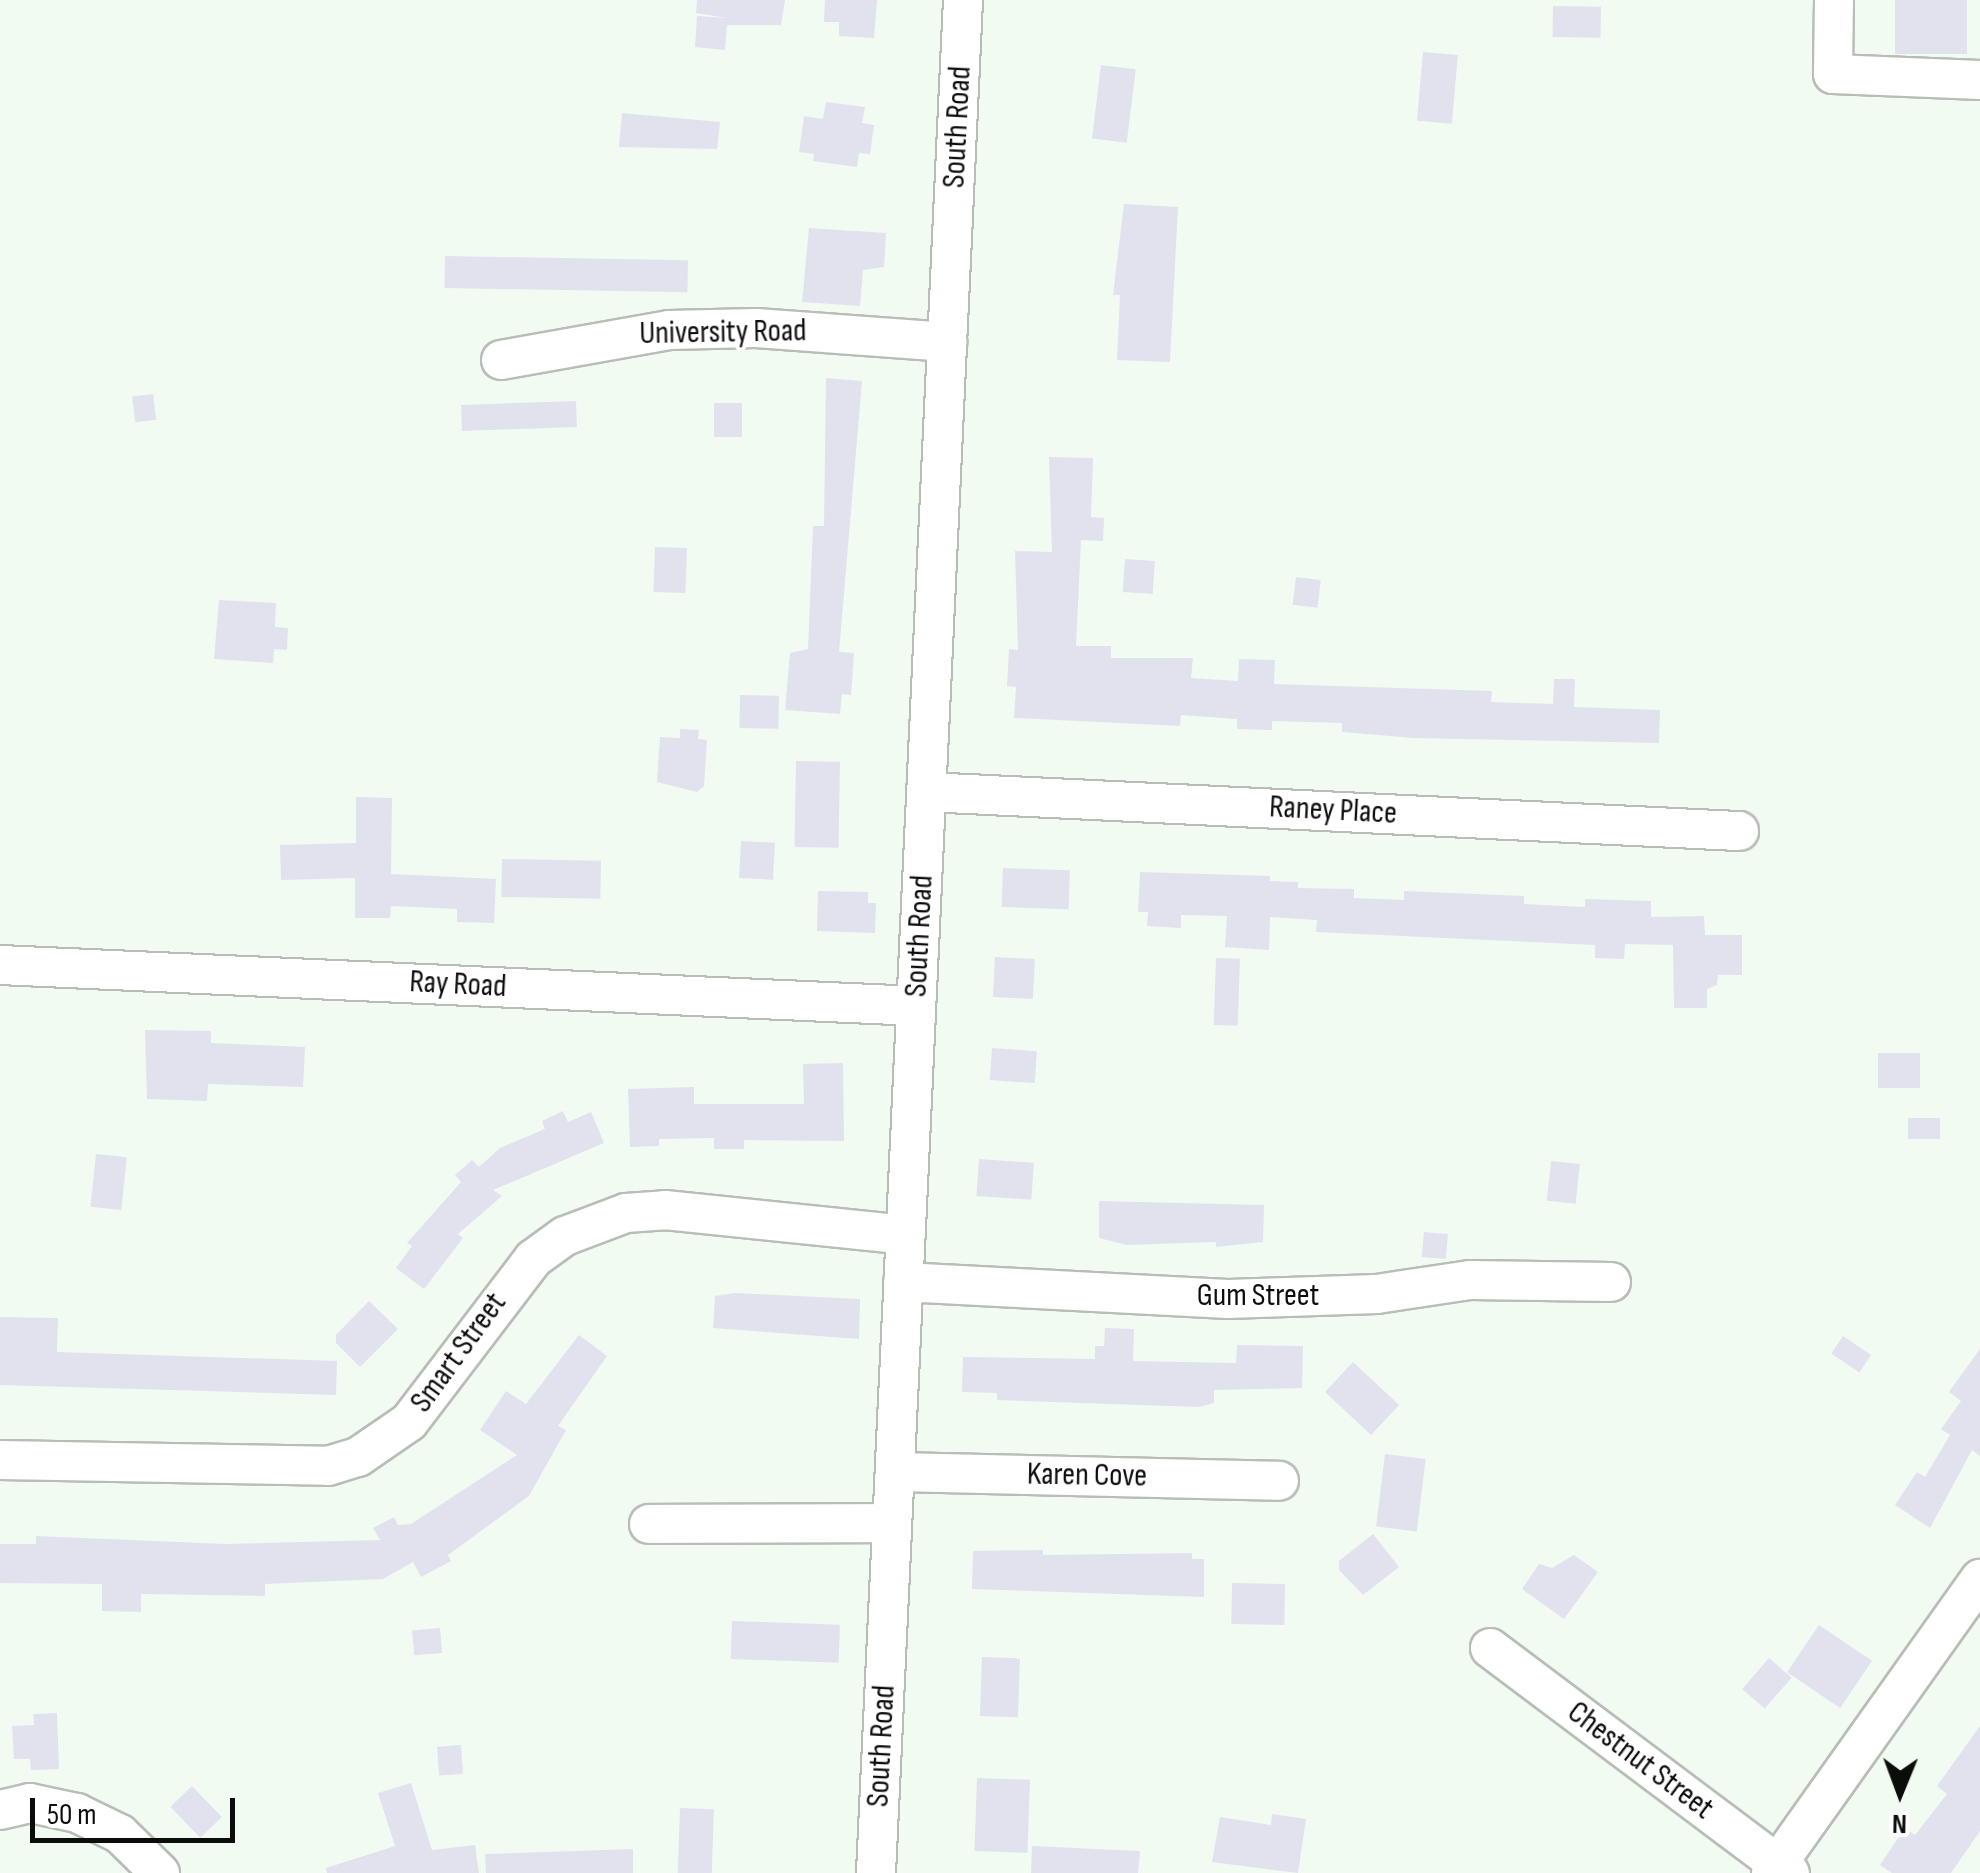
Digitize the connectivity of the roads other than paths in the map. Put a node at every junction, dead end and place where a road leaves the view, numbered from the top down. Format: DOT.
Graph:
graph roads {
  1 [pos="964,0"];
  2 [pos="1834,0"];
  3 [pos="1980,80"];
  4 [pos="948,342"];
  5 [pos="501,360"];
  6 [pos="926,792"];
  7 [pos="1738,831"];
  8 [pos="0,965"];
  9 [pos="916,1006"];
  10 [pos="906,1235"];
  11 [pos="903,1282"];
  12 [pos="1611,1282"];
  13 [pos="0,1460"];
  14 [pos="894,1472"];
  15 [pos="1279,1481"];
  16 [pos="892,1523"];
  17 [pos="649,1524"];
  18 [pos="1980,1579"];
  19 [pos="1490,1648"];
  20 [pos="0,1810"];
  21 [pos="1780,1870"];
  22 [pos="160,1873"];
  23 [pos="876,1873"];
  1 -- 4 [label="street, South Road"];
  2 -- 3 [label="street"];
  4 -- 5 [label="street, University Road"];
  4 -- 6 [label="street, South Road"];
  6 -- 7 [label="street, Raney Place"];
  6 -- 9 [label="street, South Road"];
  8 -- 9 [label="street, Ray Road"];
  9 -- 10 [label="street, South Road"];
  10 -- 11 [label="street, South Road"];
  10 -- 13 [label="street, Smart Street"];
  11 -- 12 [label="street, Gum Street"];
  11 -- 14 [label="street, South Road"];
  14 -- 15 [label="street, Karen Cove"];
  14 -- 16 [label="street, South Road"];
  16 -- 17 [label="street"];
  16 -- 23 [label="street, South Road"];
  18 -- 21 [label="street"];
  19 -- 21 [label="street, Chestnut Street"];
  20 -- 22 [label="street"];
}
